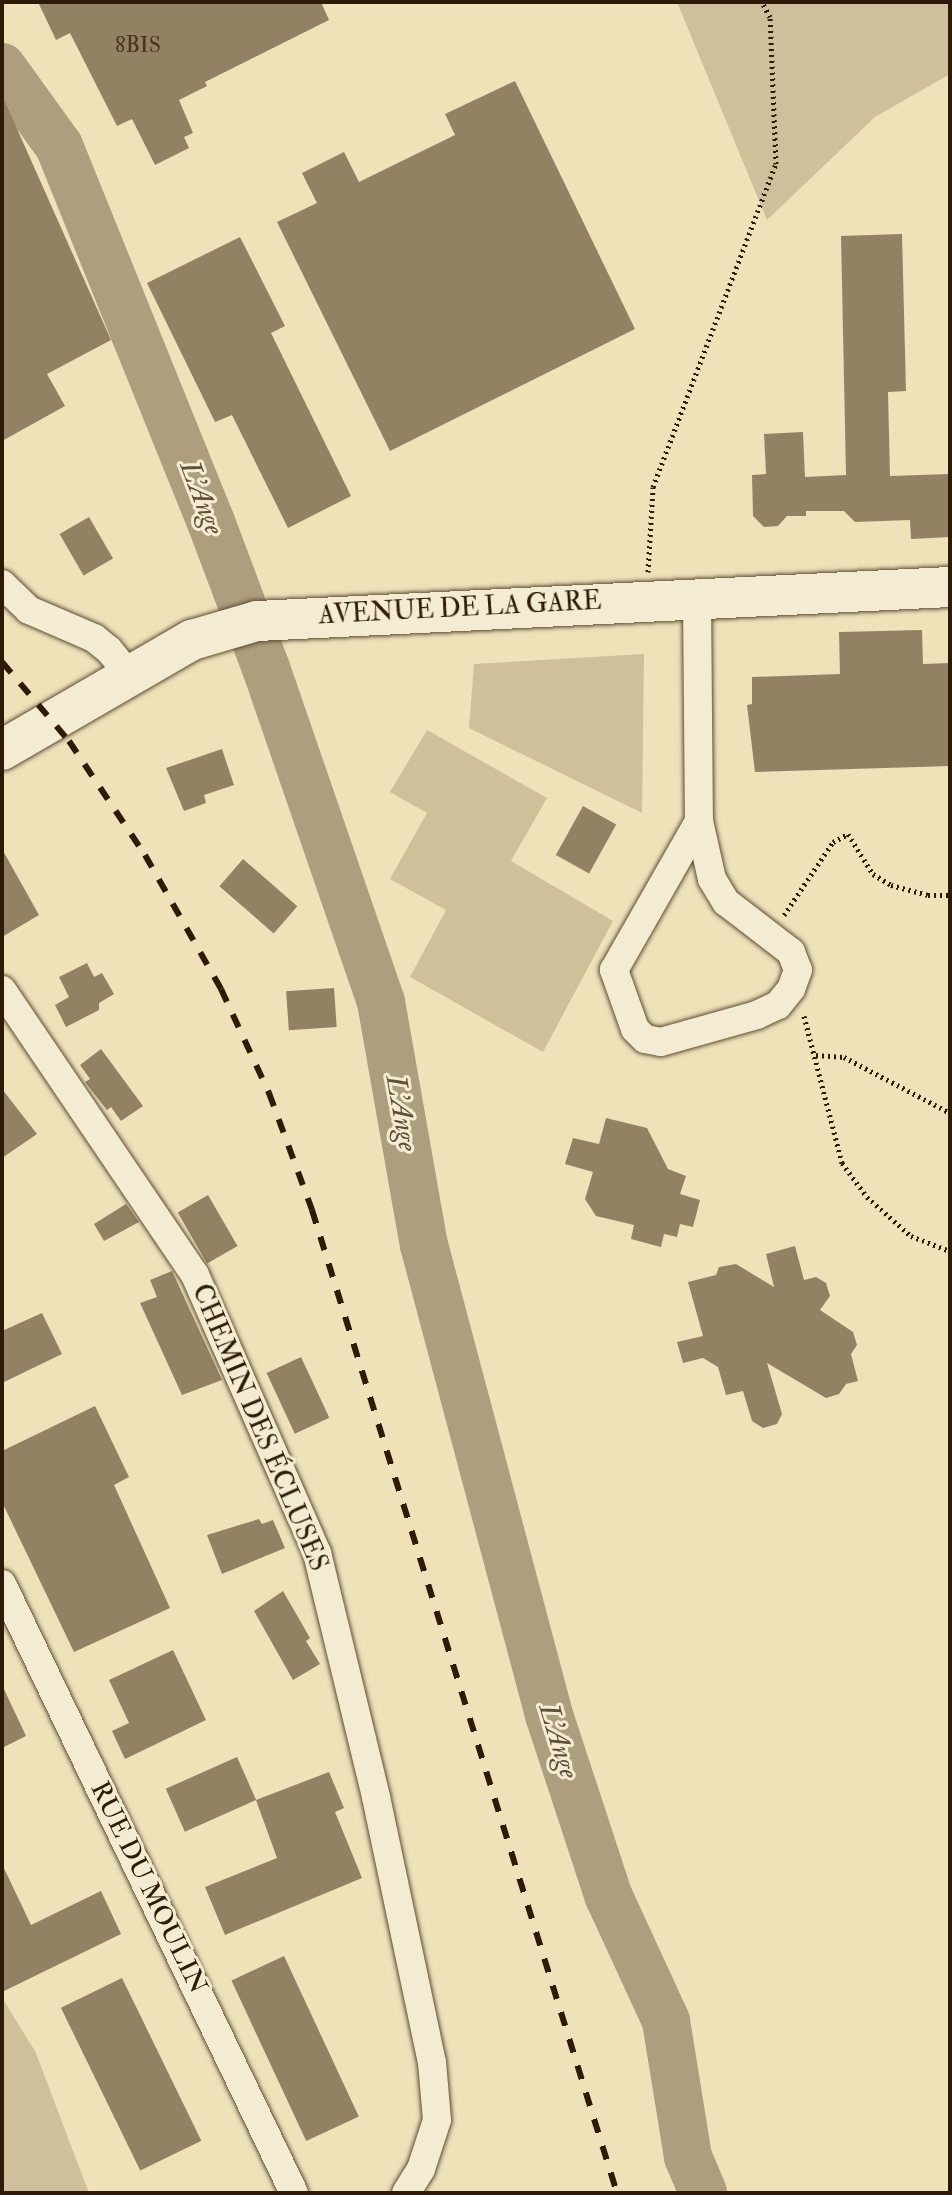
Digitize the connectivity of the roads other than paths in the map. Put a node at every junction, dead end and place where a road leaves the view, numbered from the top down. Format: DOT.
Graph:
graph roads {
  1 [pos="2,584"];
  2 [pos="950,591"];
  3 [pos="697,598"];
  4 [pos="129,675"];
  5 [pos="2,750"];
  6 [pos="699,821"];
  7 [pos="2,990"];
  8 [pos="2,1584"];
  9 [pos="294,2193"];
  10 [pos="406,2193"];
  1 -- 4 [label="street"];
  2 -- 3 [label="street, AVENUE DE LA GARE"];
  3 -- 4 [label="street, AVENUE DE LA GARE"];
  3 -- 6 [label="street"];
  4 -- 5 [label="street, AVENUE DE LA GARE"];
  6 -- 6 [label="street"];
  7 -- 10 [label="street, CHEMIN DES ÉCLUSES"];
  8 -- 9 [label="street, RUE DU MOULIN"];
}
